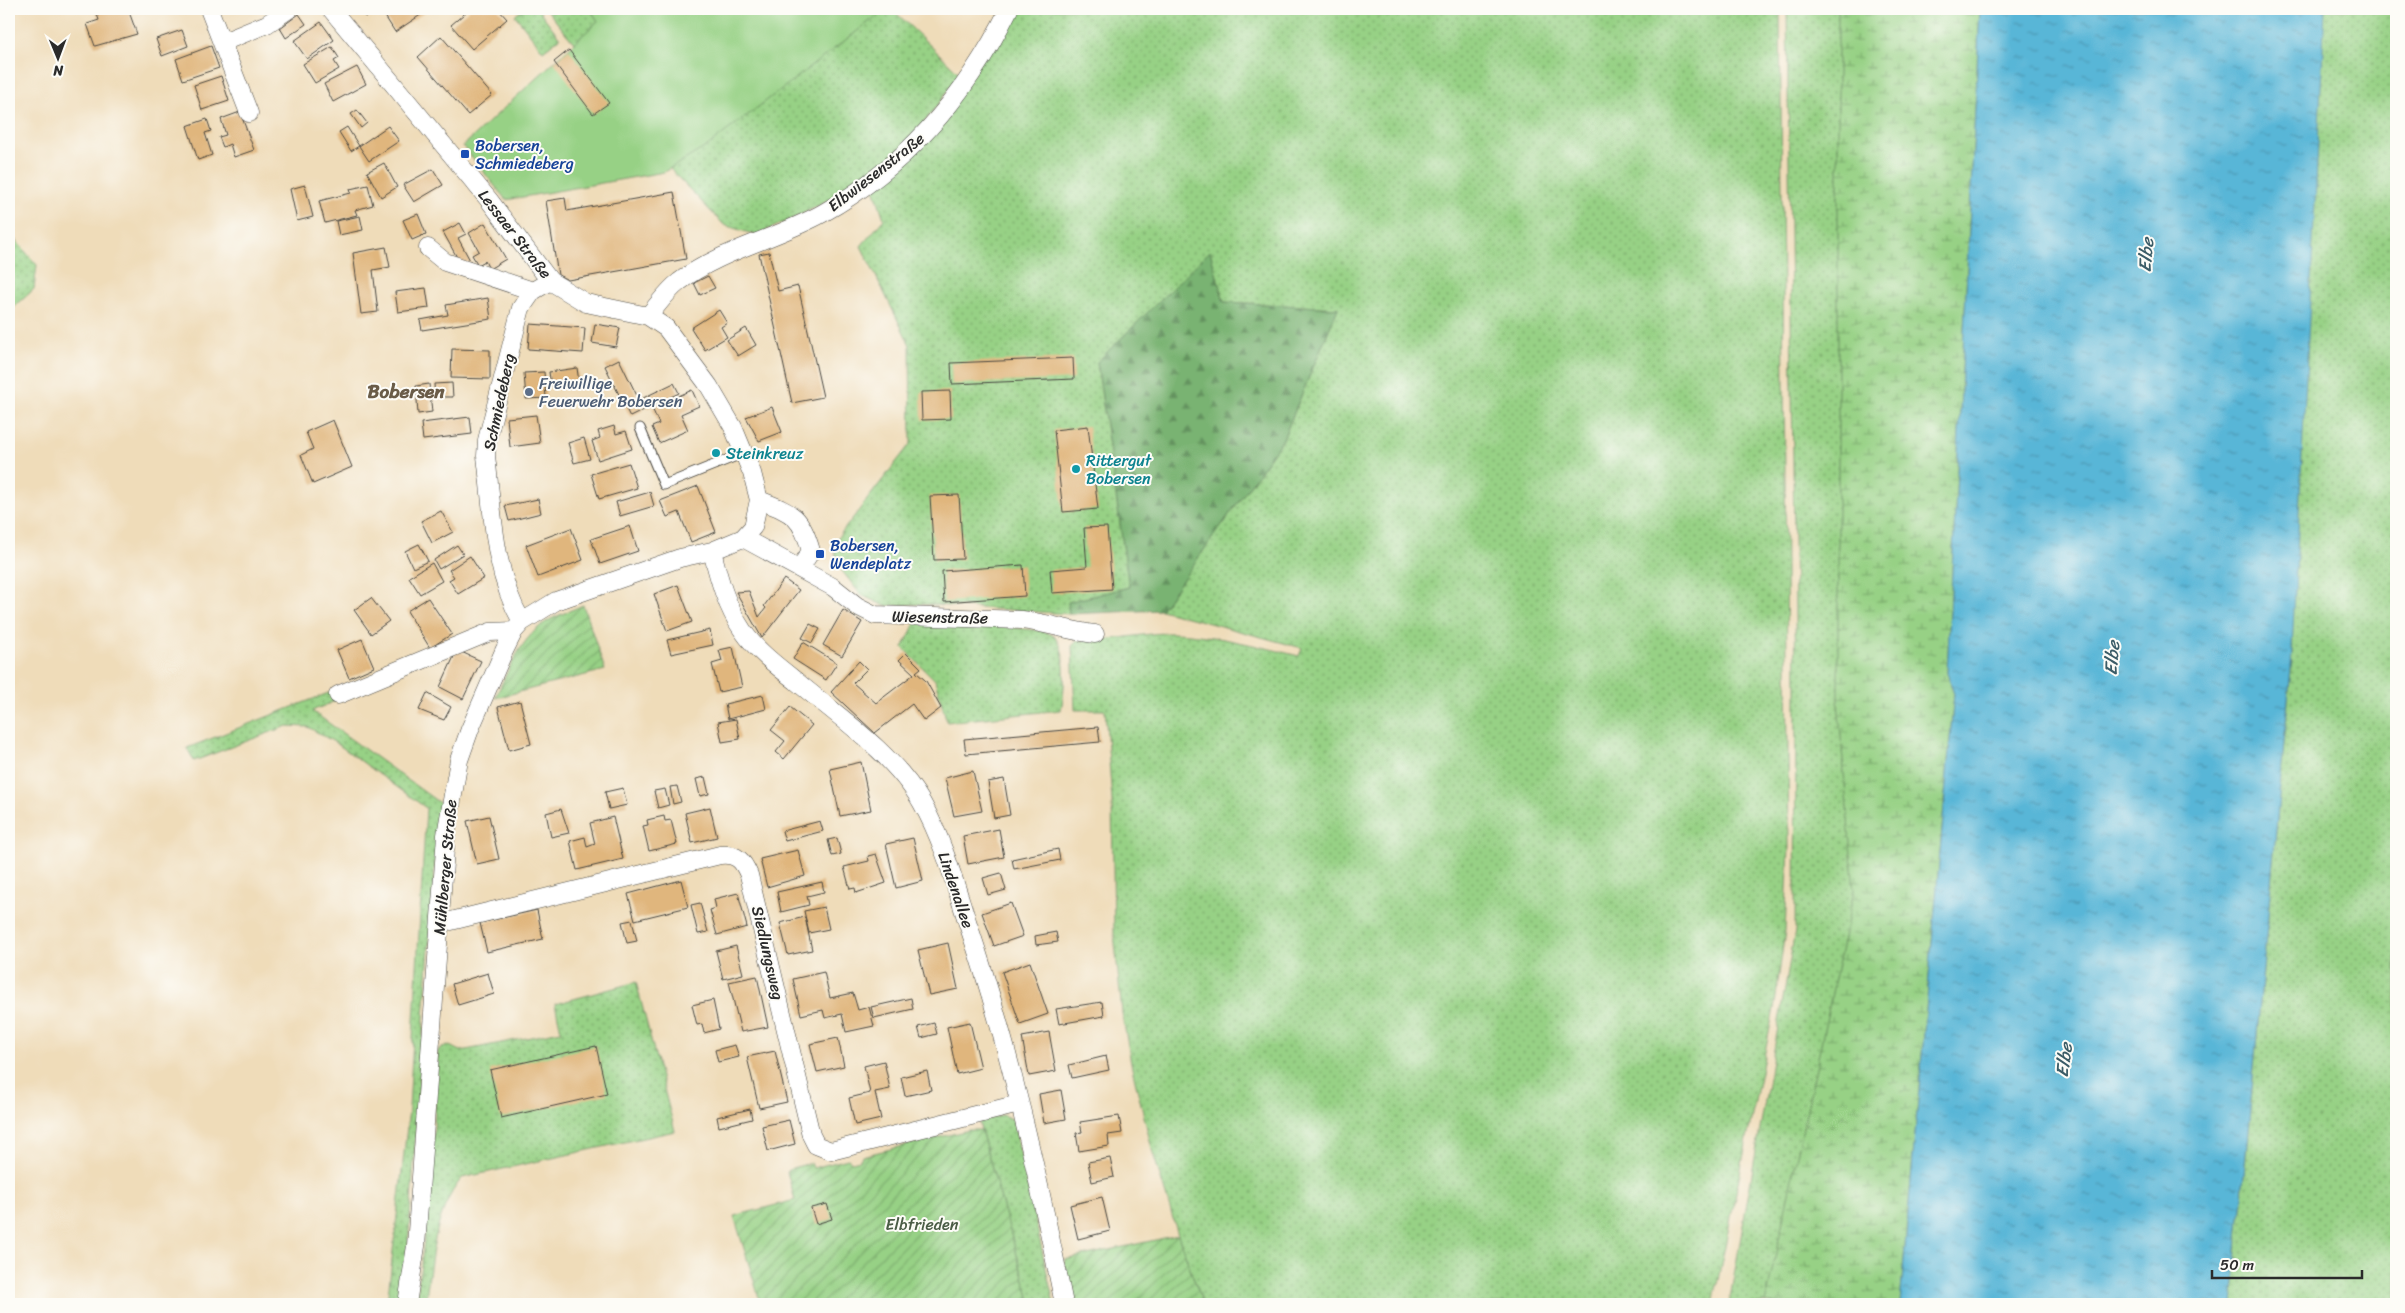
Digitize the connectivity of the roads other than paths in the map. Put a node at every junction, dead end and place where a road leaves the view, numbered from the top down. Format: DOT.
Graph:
graph roads {
  1 [pos="209,9"];
  2 [pos="289,9"];
  3 [pos="331,9"];
  4 [pos="1009,9"];
  5 [pos="223,42"];
  6 [pos="249,113"];
  7 [pos="428,248"];
  8 [pos="550,281"];
  9 [pos="533,291"];
  10 [pos="648,316"];
  11 [pos="640,428"];
  12 [pos="744,453"];
  13 [pos="759,500"];
  14 [pos="748,532"];
  15 [pos="712,551"];
  16 [pos="800,568"];
  17 [pos="518,626"];
  18 [pos="1095,634"];
  19 [pos="338,695"];
  20 [pos="440,919"];
  21 [pos="1019,1104"];
  22 [pos="408,1304"];
  23 [pos="1064,1304"];
  1 -- 5 [label="street"];
  2 -- 5 [label="street"];
  3 -- 8 [label="street, Lessaer Straße"];
  4 -- 10 [label="street, Elbwiesenstraße"];
  5 -- 6 [label="street"];
  7 -- 9 [label="street"];
  8 -- 9 [label="street, Schmiedeberg"];
  8 -- 10 [label="street, Lessaer Straße"];
  9 -- 17 [label="street, Schmiedeberg"];
  10 -- 12 [label="street, Lessaer Straße"];
  11 -- 12 [label="lane"];
  12 -- 13 [label="street, Lessaer Straße"];
  13 -- 14 [label="street"];
  13 -- 16 [label="street"];
  14 -- 15 [label="street"];
  14 -- 16 [label="street, Wiesenstraße"];
  15 -- 17 [label="street"];
  15 -- 21 [label="street, Lindenallee"];
  16 -- 18 [label="street, Wiesenstraße"];
  17 -- 19 [label="street"];
  17 -- 20 [label="street, Mühlberger Straße"];
  20 -- 21 [label="street, Siedlungsweg"];
  20 -- 22 [label="street, Mühlberger Straße"];
  21 -- 23 [label="street, Lindenallee"];
}
